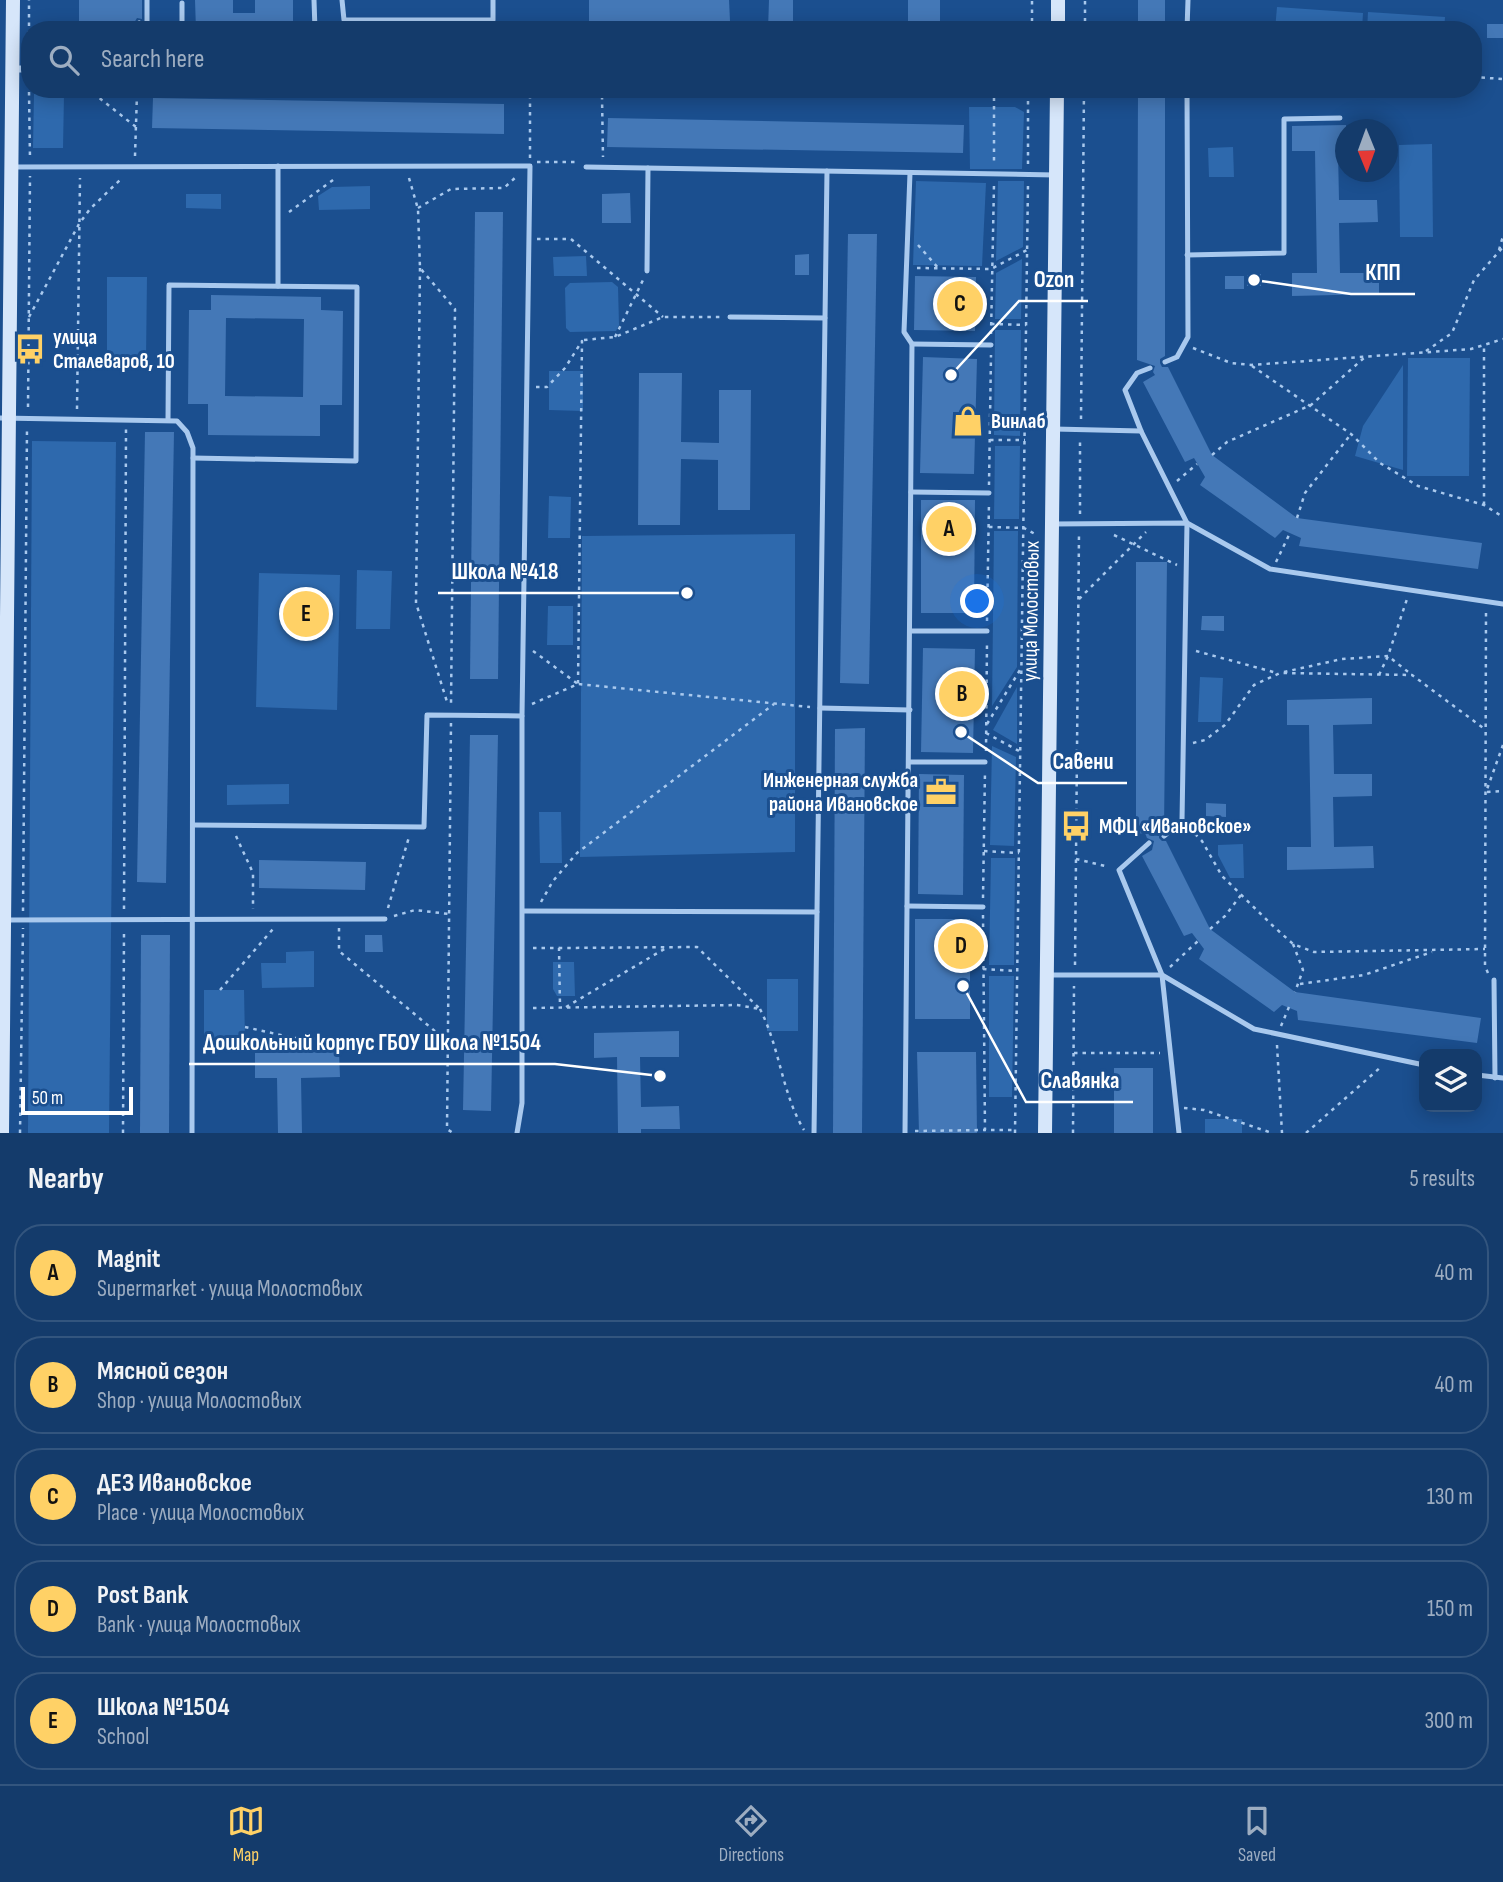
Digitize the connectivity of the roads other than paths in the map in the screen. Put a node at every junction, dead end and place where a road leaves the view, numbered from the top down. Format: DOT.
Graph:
graph roads {
  1 [pos="13,0"];
  2 [pos="147,0"];
  3 [pos="314,0"];
  4 [pos="342,0"];
  5 [pos="493,0"];
  6 [pos="1058,0"];
  7 [pos="1188,0"];
  8 [pos="182,2"];
  9 [pos="146,21"];
  10 [pos="182,21"];
  11 [pos="314,21"];
  12 [pos="1058,21"];
  13 [pos="1187,21"];
  14 [pos="12,69"];
  15 [pos="21,69"];
  16 [pos="1058,98"];
  17 [pos="1187,98"];
  18 [pos="1340,118"];
  19 [pos="11,166"];
  20 [pos="278,166"];
  21 [pos="586,167"];
  22 [pos="648,168"];
  23 [pos="827,171"];
  24 [pos="910,173"];
  25 [pos="1057,175"];
  26 [pos="1187,255"];
  27 [pos="648,271"];
  28 [pos="278,286"];
  29 [pos="730,317"];
  30 [pos="825,318"];
  31 [pos="912,344"];
  32 [pos="991,345"];
  33 [pos="1165,362"];
  34 [pos="1150,368"];
  35 [pos="4,418"];
  36 [pos="168,421"];
  37 [pos="1054,429"];
  38 [pos="1141,431"];
  39 [pos="193,458"];
  40 [pos="911,492"];
  41 [pos="989,493"];
  42 [pos="1187,523"];
  43 [pos="1053,524"];
  44 [pos="1503,604"];
  45 [pos="910,631"];
  46 [pos="987,631"];
  47 [pos="820,708"];
  48 [pos="910,710"];
  49 [pos="522,716"];
  50 [pos="909,762"];
  51 [pos="985,762"];
  52 [pos="193,825"];
  53 [pos="1164,836"];
  54 [pos="1149,843"];
  55 [pos="908,906"];
  56 [pos="983,907"];
  57 [pos="523,911"];
  58 [pos="817,912"];
  59 [pos="385,919"];
  60 [pos="193,920"];
  61 [pos="2,930"];
  62 [pos="1048,975"];
  63 [pos="1162,975"];
  64 [pos="1494,979"];
  65 [pos="1419,1064"];
  66 [pos="1482,1077"];
  67 [pos="1495,1078"];
  68 [pos="1503,1079"];
  69 [pos="905,1132"];
  70 [pos="2,1133"];
  71 [pos="192,1133"];
  72 [pos="517,1133"];
  73 [pos="814,1133"];
  74 [pos="1045,1133"];
  75 [pos="1179,1133"];
  1 -- 14 [label="main road"];
  2 -- 9 [label="lane"];
  3 -- 11 [label="lane"];
  4 -- 5 [label="lane"];
  6 -- 12 [label="main road"];
  7 -- 13 [label="lane"];
  8 -- 10 [label="lane"];
  14 -- 15 [label="street"];
  14 -- 19 [label="main road"];
  16 -- 25 [label="main road, улица Молостовых"];
  17 -- 26 [label="lane"];
  18 -- 26 [label="lane"];
  19 -- 20 [label="lane"];
  19 -- 35 [label="main road"];
  20 -- 28 [label="lane"];
  20 -- 49 [label="lane"];
  21 -- 22 [label="lane"];
  22 -- 23 [label="lane"];
  22 -- 27 [label="lane"];
  23 -- 24 [label="lane"];
  23 -- 30 [label="lane"];
  24 -- 25 [label="lane"];
  24 -- 31 [label="lane"];
  25 -- 37 [label="main road, улица Молостовых"];
  26 -- 33 [label="lane"];
  28 -- 36 [label="lane"];
  28 -- 39 [label="lane"];
  29 -- 30 [label="lane"];
  30 -- 47 [label="lane"];
  31 -- 32 [label="lane"];
  31 -- 40 [label="lane"];
  34 -- 38 [label="lane"];
  35 -- 36 [label="lane"];
  35 -- 61 [label="main road"];
  36 -- 39 [label="lane"];
  37 -- 38 [label="lane"];
  37 -- 43 [label="main road, улица Молостовых"];
  38 -- 42 [label="lane"];
  39 -- 52 [label="lane"];
  40 -- 41 [label="lane"];
  40 -- 45 [label="lane"];
  42 -- 43 [label="lane"];
  42 -- 44 [label="lane"];
  42 -- 53 [label="lane"];
  43 -- 62 [label="main road, улица Молостовых"];
  45 -- 46 [label="lane"];
  45 -- 48 [label="lane"];
  47 -- 48 [label="lane"];
  47 -- 58 [label="lane"];
  48 -- 50 [label="lane"];
  49 -- 52 [label="lane"];
  49 -- 57 [label="lane"];
  50 -- 51 [label="lane"];
  50 -- 55 [label="lane"];
  52 -- 60 [label="lane"];
  54 -- 63 [label="lane"];
  55 -- 56 [label="lane"];
  55 -- 69 [label="lane"];
  57 -- 58 [label="lane"];
  57 -- 72 [label="lane"];
  58 -- 73 [label="lane"];
  59 -- 60 [label="lane"];
  60 -- 61 [label="lane"];
  60 -- 71 [label="lane"];
  61 -- 70 [label="main road"];
  62 -- 63 [label="lane"];
  62 -- 74 [label="main road, улица Молостовых"];
  63 -- 65 [label="lane"];
  63 -- 75 [label="lane"];
  64 -- 67 [label="lane"];
  66 -- 67 [label="lane"];
  67 -- 68 [label="lane"];
}
